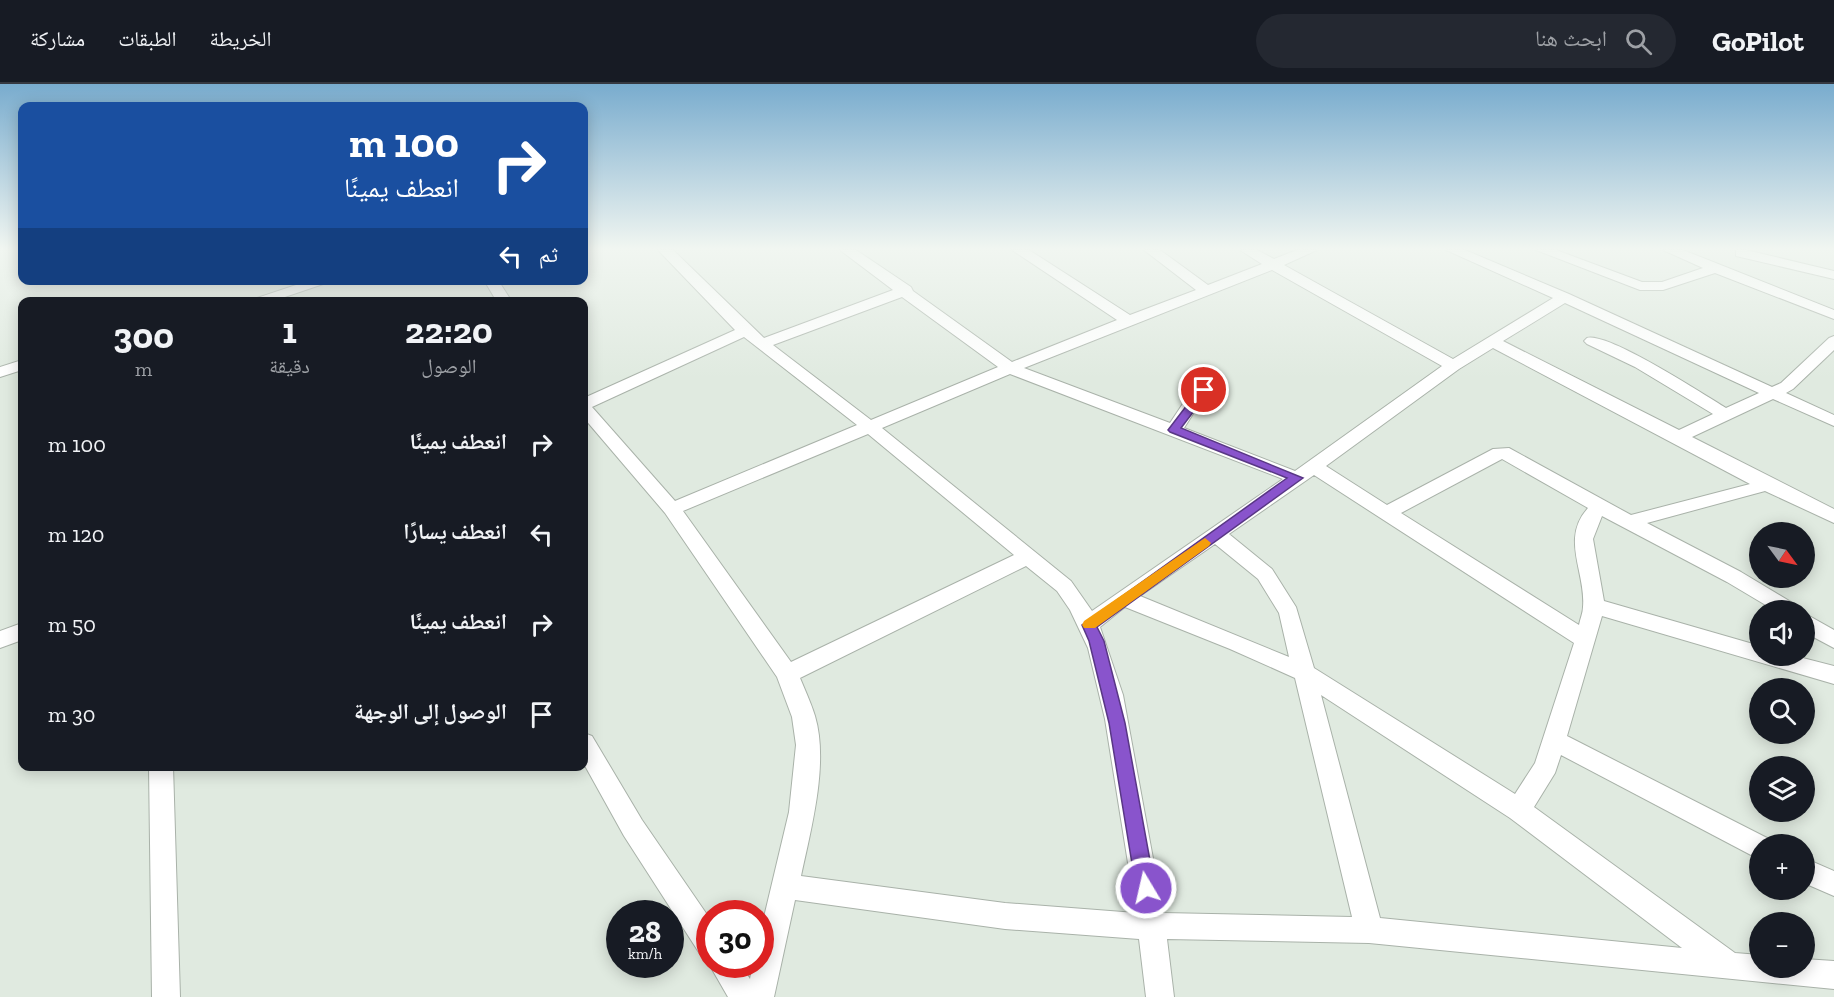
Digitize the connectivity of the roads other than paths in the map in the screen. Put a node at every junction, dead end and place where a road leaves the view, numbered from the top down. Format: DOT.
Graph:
graph roads {
  1 [pos="284,293"];
  2 [pos="707,293"];
  3 [pos="899,293"];
  4 [pos="909,293"];
  5 [pos="1085,293"];
  6 [pos="1206,293"];
  7 [pos="1322,293"];
  8 [pos="1554,293"];
  9 [pos="1778,293"];
  10 [pos="269,297"];
  11 [pos="1564,297"];
  12 [pos="1834,315"];
  13 [pos="1130,322"];
  14 [pos="745,331"];
  15 [pos="1491,341"];
  16 [pos="1592,341"];
  17 [pos="1834,341"];
  18 [pos="762,344"];
  19 [pos="1671,346"];
  20 [pos="1641,364"];
  21 [pos="18,366"];
  22 [pos="1453,366"];
  23 [pos="1010,368"];
  24 [pos="0,372"];
  25 [pos="1215,378"];
  26 [pos="1772,393"];
  27 [pos="588,404"];
  28 [pos="588,411"];
  29 [pos="1726,414"];
  30 [pos="1834,421"];
  31 [pos="869,426"];
  32 [pos="1174,430"];
  33 [pos="1678,437"];
  34 [pos="1305,472"];
  35 [pos="1767,485"];
  36 [pos="1600,507"];
  37 [pos="672,509"];
  38 [pos="1387,513"];
  39 [pos="1834,517"];
  40 [pos="1629,522"];
  41 [pos="1217,534"];
  42 [pos="1026,557"];
  43 [pos="1123,598"];
  44 [pos="1772,600"];
  45 [pos="1594,606"];
  46 [pos="1089,625"];
  47 [pos="1815,628"];
  48 [pos="18,633"];
  49 [pos="0,640"];
  50 [pos="1586,640"];
  51 [pos="1834,640"];
  52 [pos="1749,651"];
  53 [pos="1802,666"];
  54 [pos="1304,673"];
  55 [pos="787,674"];
  56 [pos="1834,675"];
  57 [pos="1556,741"];
  58 [pos="588,750"];
  59 [pos="161,771"];
  60 [pos="1519,810"];
  61 [pos="1749,841"];
  62 [pos="1815,875"];
  63 [pos="1834,884"];
  64 [pos="784,886"];
  65 [pos="696,923"];
  66 [pos="1152,928"];
  67 [pos="1369,930"];
  68 [pos="1730,967"];
  69 [pos="1834,975"];
  70 [pos="732,978"];
  71 [pos="166,997"];
  72 [pos="745,997"];
  73 [pos="760,997"];
  74 [pos="1160,997"];
  1 -- 10 [label="street"];
  2 -- 14 [label="street"];
  3 -- 18 [label="street"];
  4 -- 23 [label="street"];
  5 -- 13 [label="street"];
  6 -- 13 [label="street"];
  7 -- 22 [label="street"];
  8 -- 11 [label="street"];
  9 -- 12 [label="street"];
  11 -- 15 [label="street"];
  11 -- 19 [label="street"];
  13 -- 23 [label="street"];
  14 -- 18 [label="street"];
  14 -- 27 [label="street"];
  15 -- 22 [label="street"];
  15 -- 33 [label="street"];
  16 -- 20 [label="street"];
  17 -- 26 [label="street"];
  18 -- 31 [label="street"];
  19 -- 20 [label="street"];
  19 -- 26 [label="street"];
  20 -- 29 [label="street"];
  21 -- 24 [label="street"];
  22 -- 34 [label="street"];
  23 -- 31 [label="street"];
  23 -- 32 [label="street"];
  25 -- 32 [label="street"];
  26 -- 29 [label="street"];
  26 -- 30 [label="street"];
  28 -- 37 [label="street"];
  29 -- 33 [label="street"];
  31 -- 37 [label="street"];
  31 -- 42 [label="street"];
  32 -- 34 [label="street"];
  33 -- 35 [label="street"];
  34 -- 38 [label="street"];
  34 -- 41 [label="street"];
  35 -- 39 [label="street"];
  35 -- 40 [label="street"];
  36 -- 38 [label="street"];
  36 -- 40 [label="street"];
  36 -- 45 [label="street"];
  37 -- 55 [label="street"];
  38 -- 50 [label="street"];
  40 -- 44 [label="street"];
  41 -- 43 [label="street"];
  41 -- 54 [label="street"];
  42 -- 46 [label="street"];
  42 -- 55 [label="street"];
  43 -- 46 [label="street"];
  43 -- 54 [label="street"];
  45 -- 50 [label="street"];
  45 -- 52 [label="street"];
  46 -- 66 [label="street"];
  47 -- 51 [label="street"];
  48 -- 49 [label="street"];
  50 -- 57 [label="street"];
  53 -- 56 [label="street"];
  54 -- 60 [label="street"];
  54 -- 67 [label="street"];
  55 -- 64 [label="street"];
  57 -- 60 [label="street"];
  57 -- 61 [label="street"];
  58 -- 65 [label="street"];
  59 -- 71 [label="street"];
  60 -- 68 [label="street"];
  62 -- 63 [label="street"];
  64 -- 66 [label="street"];
  64 -- 73 [label="street"];
  66 -- 67 [label="street"];
  66 -- 74 [label="street"];
  67 -- 68 [label="street"];
  68 -- 69 [label="street"];
  70 -- 72 [label="street"];
}
